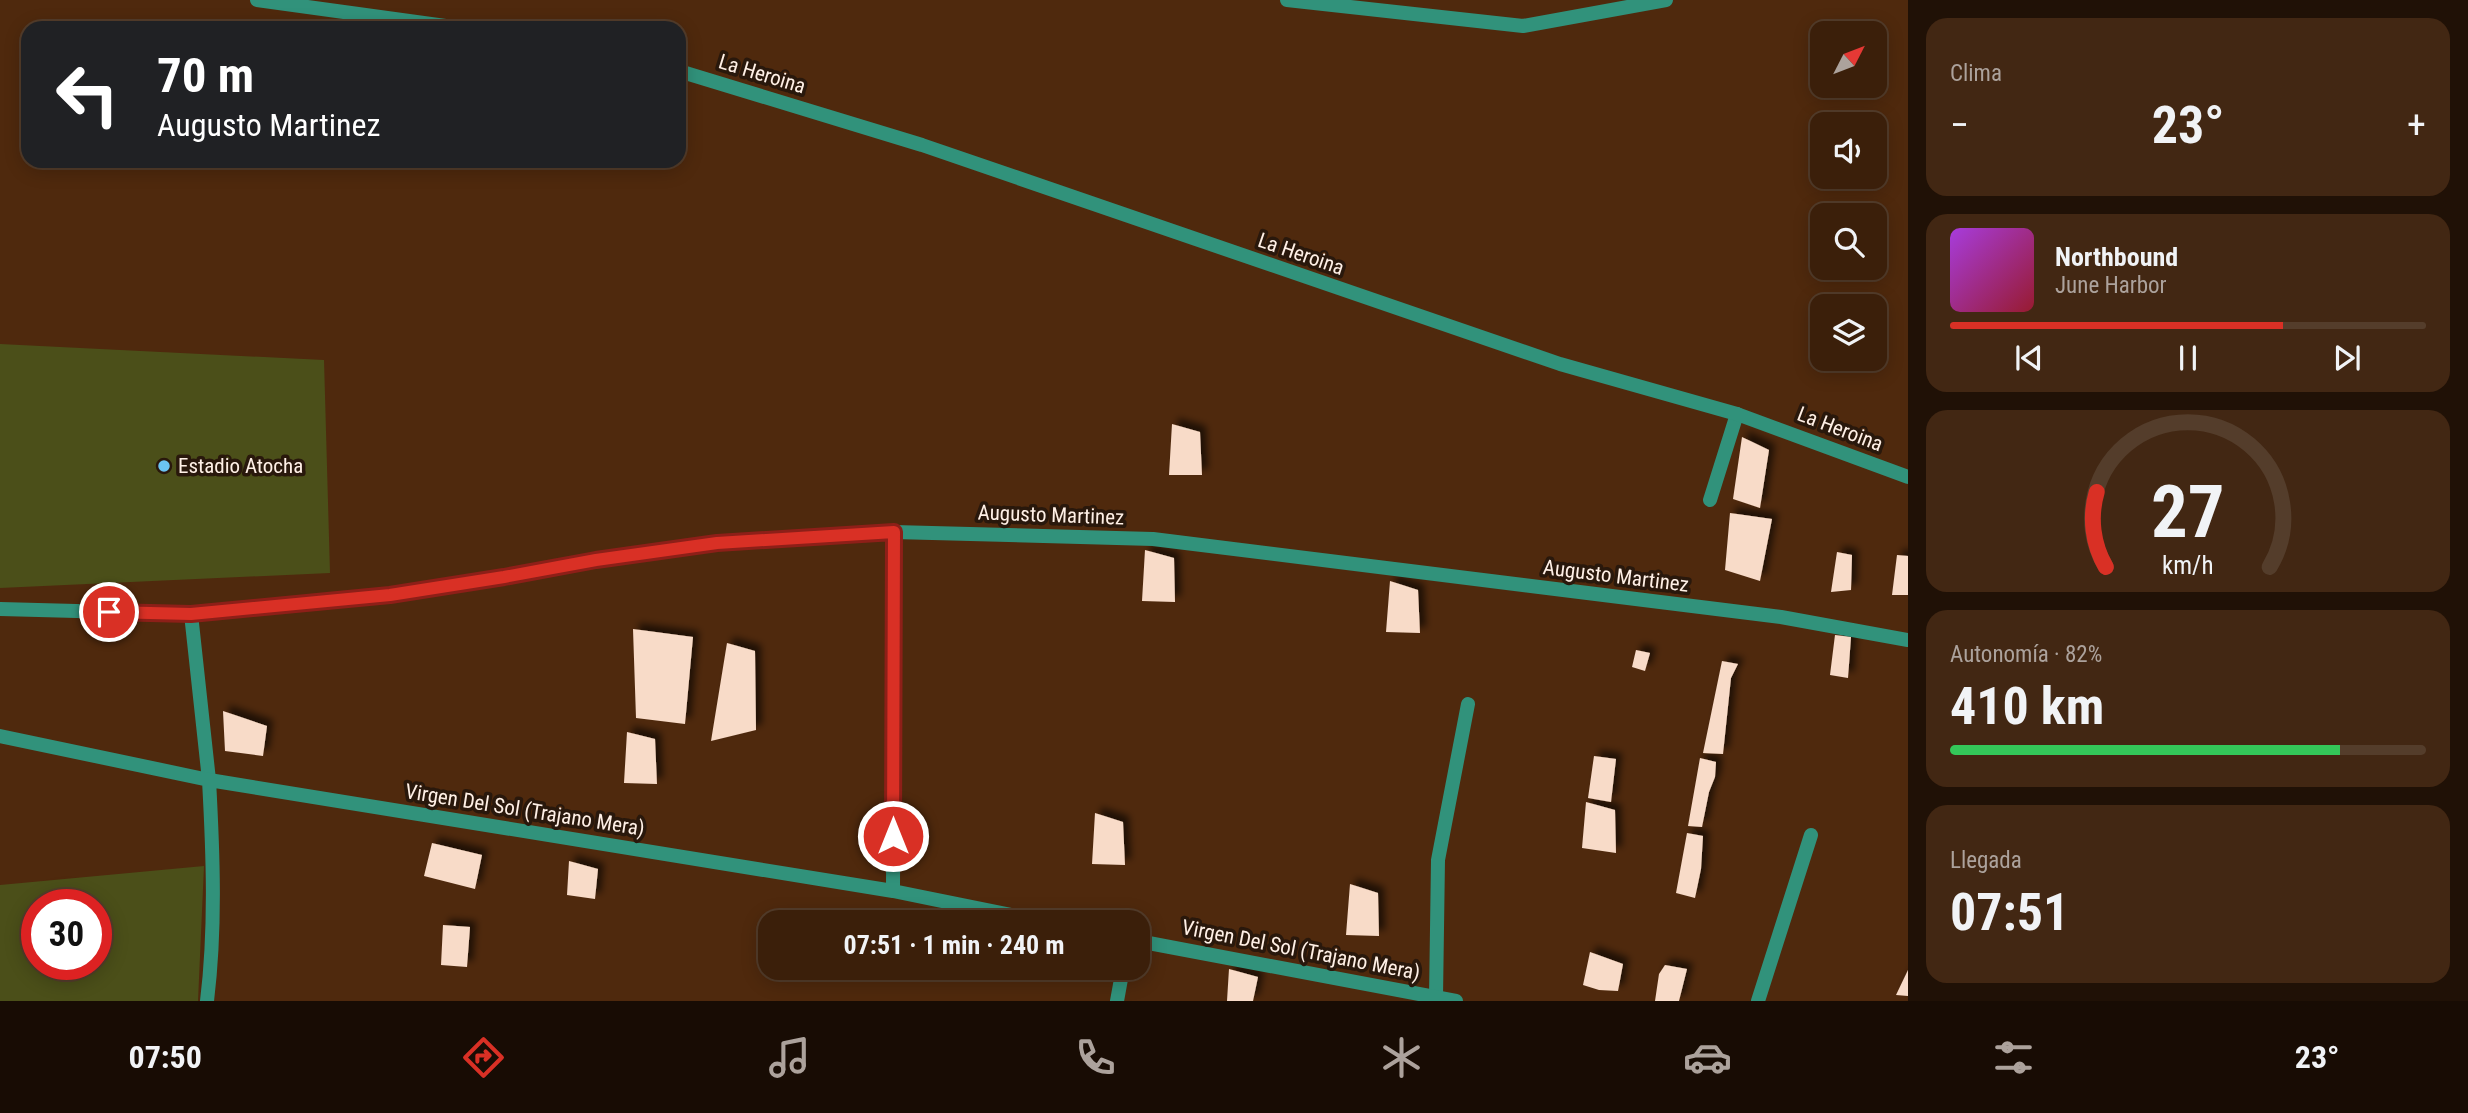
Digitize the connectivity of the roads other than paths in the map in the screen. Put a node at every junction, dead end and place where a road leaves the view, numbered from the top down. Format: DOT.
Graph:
graph roads {
  1 [pos="257,0"];
  2 [pos="1287,0"];
  3 [pos="1666,0"];
  4 [pos="409,21"];
  5 [pos="686,73"];
  6 [pos="1737,414"];
  7 [pos="1908,477"];
  8 [pos="1710,500"];
  9 [pos="894,532"];
  10 [pos="0,609"];
  11 [pos="191,614"];
  12 [pos="1908,640"];
  13 [pos="1468,704"];
  14 [pos="0,736"];
  15 [pos="209,780"];
  16 [pos="1811,835"];
  17 [pos="893,891"];
  18 [pos="986,910"];
  19 [pos="1150,944"];
  20 [pos="1121,980"];
  21 [pos="1391,995"];
  22 [pos="1436,997"];
  23 [pos="207,1001"];
  24 [pos="1117,1001"];
  25 [pos="1456,1001"];
  26 [pos="1758,1001"];
  1 -- 4 [label="street"];
  2 -- 3 [label="street"];
  5 -- 6 [label="street, La Heroina"];
  6 -- 7 [label="street, La Heroina"];
  6 -- 8 [label="street"];
  9 -- 11 [label="street, Augusto Martinez"];
  9 -- 12 [label="street, Augusto Martinez"];
  9 -- 17 [label="street"];
  10 -- 11 [label="street, Augusto Martinez"];
  11 -- 15 [label="street"];
  13 -- 22 [label="street"];
  14 -- 15 [label="street, Virgen Del Sol (Trajano Mera)"];
  15 -- 17 [label="street, Virgen Del Sol (Trajano Mera)"];
  15 -- 23 [label="street"];
  16 -- 26 [label="street"];
  17 -- 18 [label="street, Virgen Del Sol (Trajano Mera)"];
  19 -- 21 [label="street, Virgen Del Sol (Trajano Mera)"];
  20 -- 24 [label="street"];
  21 -- 22 [label="street, Virgen Del Sol (Trajano Mera)"];
  22 -- 25 [label="street, Virgen Del Sol (Trajano Mera)"];
}
